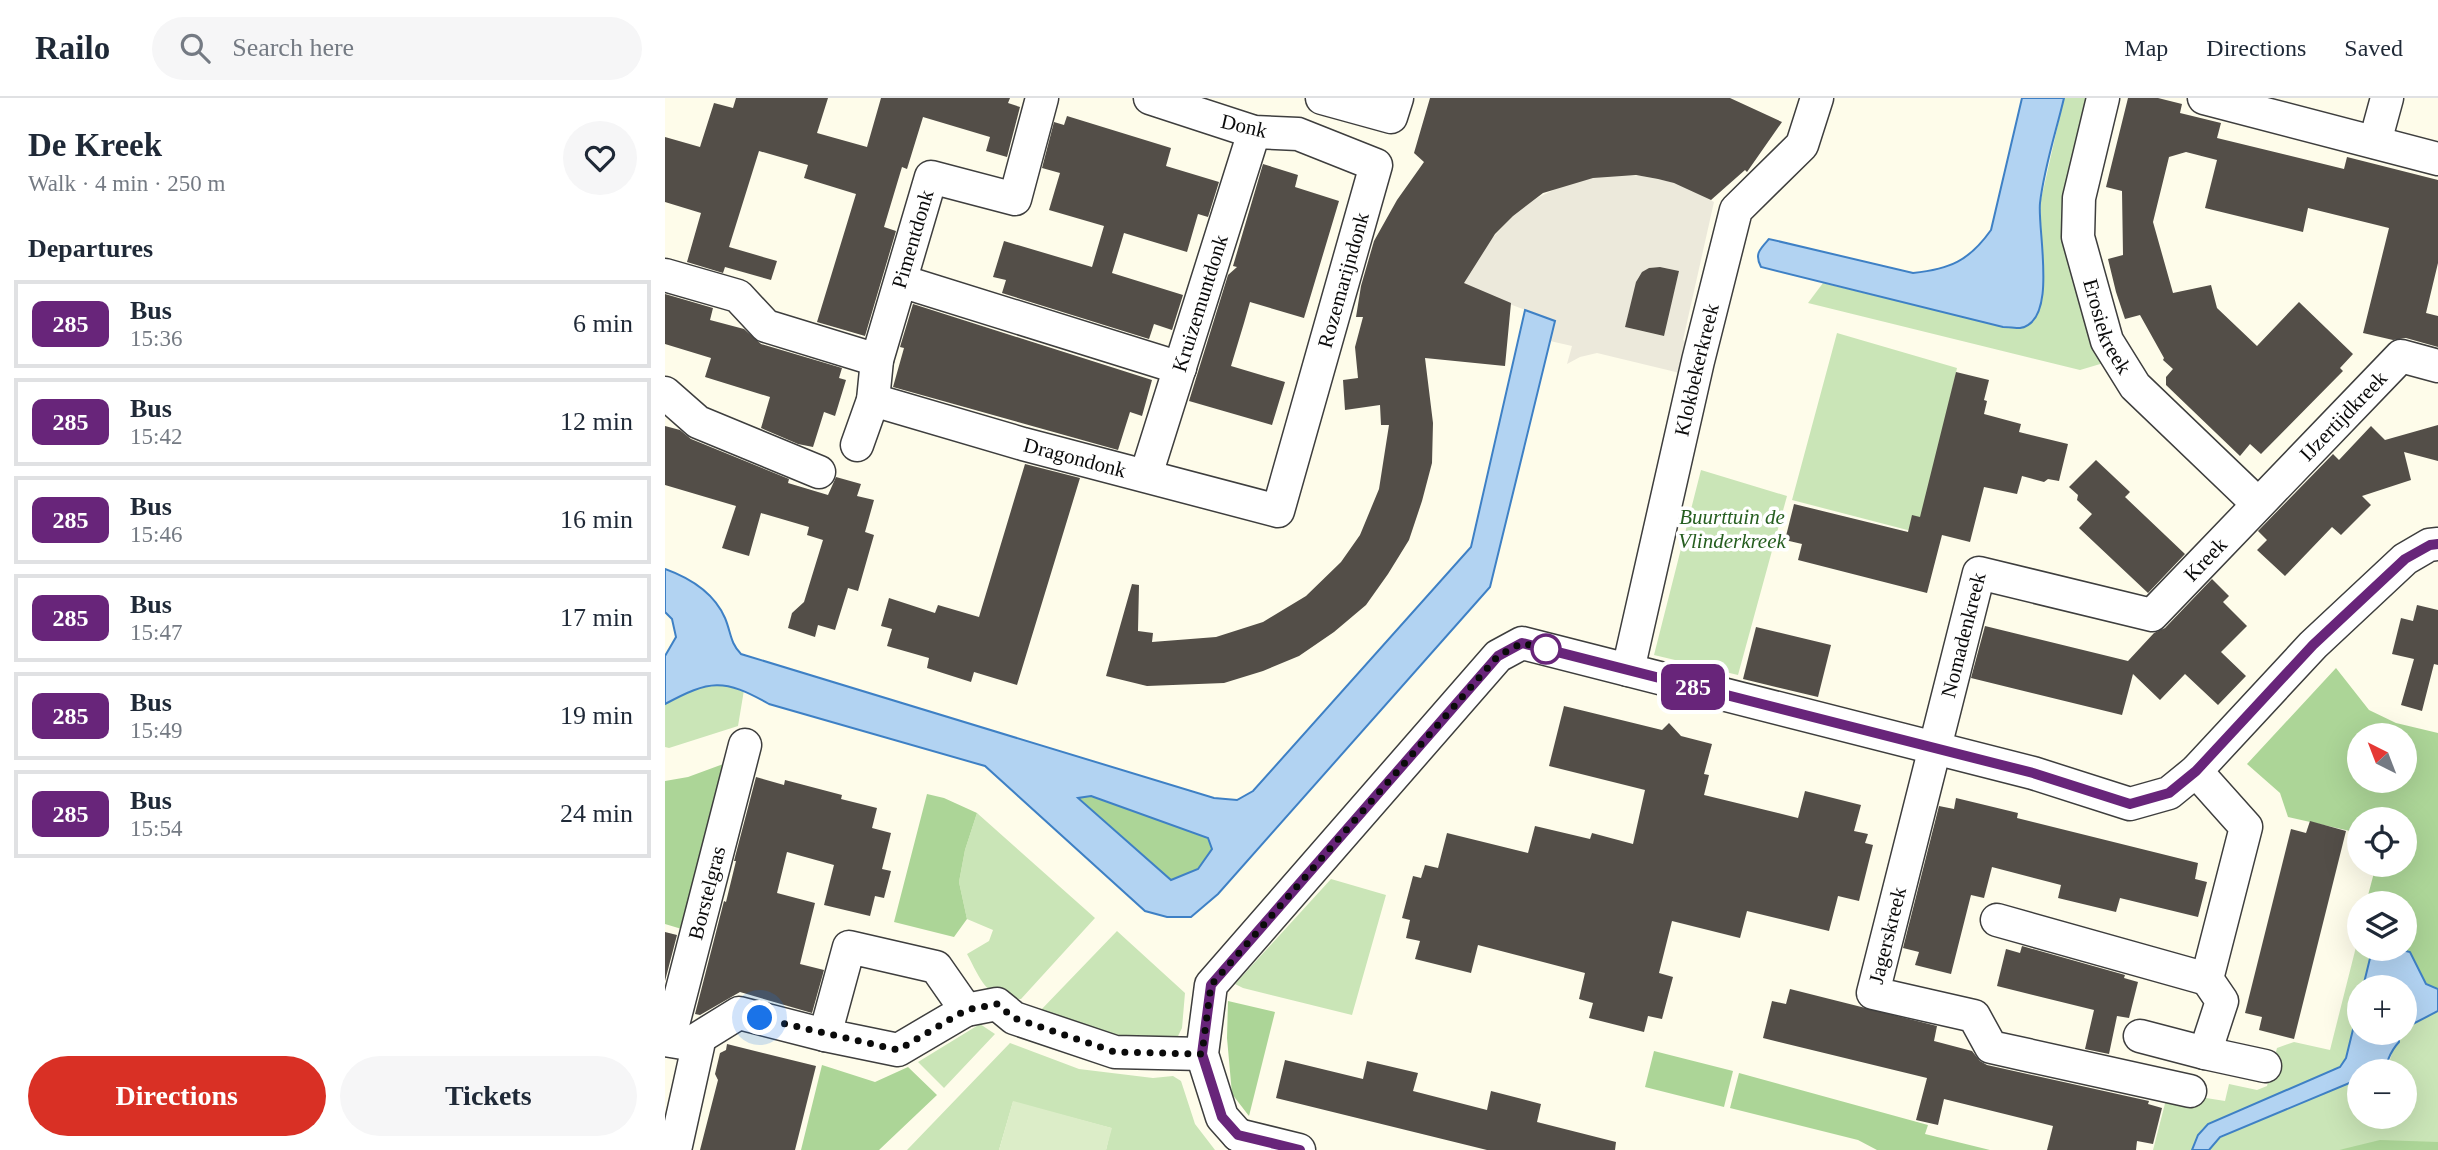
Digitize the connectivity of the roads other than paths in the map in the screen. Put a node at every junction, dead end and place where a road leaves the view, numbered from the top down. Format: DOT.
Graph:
graph roads {
  1 [pos="1042,98"];
  2 [pos="1150,98"];
  3 [pos="1311,98"];
  4 [pos="1322,98"];
  5 [pos="1398,98"];
  6 [pos="1817,98"];
  7 [pos="2103,98"];
  8 [pos="2204,98"];
  9 [pos="2387,98"];
  10 [pos="1254,132"];
  11 [pos="1299,134"];
  12 [pos="2375,142"];
  13 [pos="2438,159"];
  14 [pos="665,275"];
  15 [pos="901,281"];
  16 [pos="877,360"];
  17 [pos="2438,366"];
  18 [pos="1180,368"];
  19 [pos="665,393"];
  20 [pos="873,400"];
  21 [pos="857,445"];
  22 [pos="819,472"];
  23 [pos="1146,475"];
  24 [pos="2258,504"];
  25 [pos="1278,511"];
  26 [pos="2438,544"];
  27 [pos="2152,615"];
  28 [pos="1628,670"];
  29 [pos="745,745"];
  30 [pos="1934,748"];
  31 [pos="2196,771"];
  32 [pos="1997,920"];
  33 [pos="2207,979"];
  34 [pos="966,1010"];
  35 [pos="825,1035"];
  36 [pos="2140,1036"];
  37 [pos="674,1041"];
  38 [pos="2204,1053"];
  39 [pos="1202,1054"];
  40 [pos="2265,1066"];
  41 [pos="2190,1091"];
  42 [pos="674,1109"];
  43 [pos="1236,1142"];
  44 [pos="675,1150"];
  45 [pos="1299,1150"];
  1 -- 15 [label="street, Pimentdonk"];
  2 -- 10 [label="street, Donk"];
  3 -- 11 [label="street"];
  4 -- 5 [label="street"];
  6 -- 28 [label="street, Klokbekerkreek"];
  7 -- 24 [label="street, Erosiekreek"];
  8 -- 12 [label="street"];
  9 -- 12 [label="street"];
  10 -- 11 [label="street, Donk"];
  10 -- 18 [label="street, Kruizemuntdonk"];
  11 -- 25 [label="street, Rozemarijndonk"];
  12 -- 13 [label="street"];
  14 -- 16 [label="street"];
  15 -- 16 [label="street, Pimentdonk"];
  15 -- 18 [label="street"];
  16 -- 20 [label="street, Pimentdonk"];
  17 -- 24 [label="street, IJzertijdkreek"];
  18 -- 23 [label="street, Kruizemuntdonk"];
  19 -- 22 [label="street"];
  20 -- 21 [label="street, Pimentdonk"];
  20 -- 23 [label="street, Dragondonk"];
  23 -- 25 [label="street, Dragondonk"];
  24 -- 27 [label="street, Kreek"];
  26 -- 31 [label="street"];
  27 -- 30 [label="street, Nomadenkreek"];
  28 -- 30 [label="street"];
  28 -- 39 [label="street"];
  29 -- 37 [label="street, Borstelgras"];
  30 -- 31 [label="street"];
  30 -- 41 [label="street, Jagerskreek"];
  31 -- 33 [label="street"];
  32 -- 33 [label="street"];
  33 -- 38 [label="street"];
  34 -- 35 [label="street"];
  34 -- 35 [label="street"];
  34 -- 39 [label="street"];
  35 -- 37 [label="street"];
  36 -- 38 [label="street"];
  37 -- 42 [label="street"];
  38 -- 40 [label="street"];
  39 -- 43 [label="street"];
  42 -- 44 [label="street"];
  43 -- 45 [label="street"];
}
